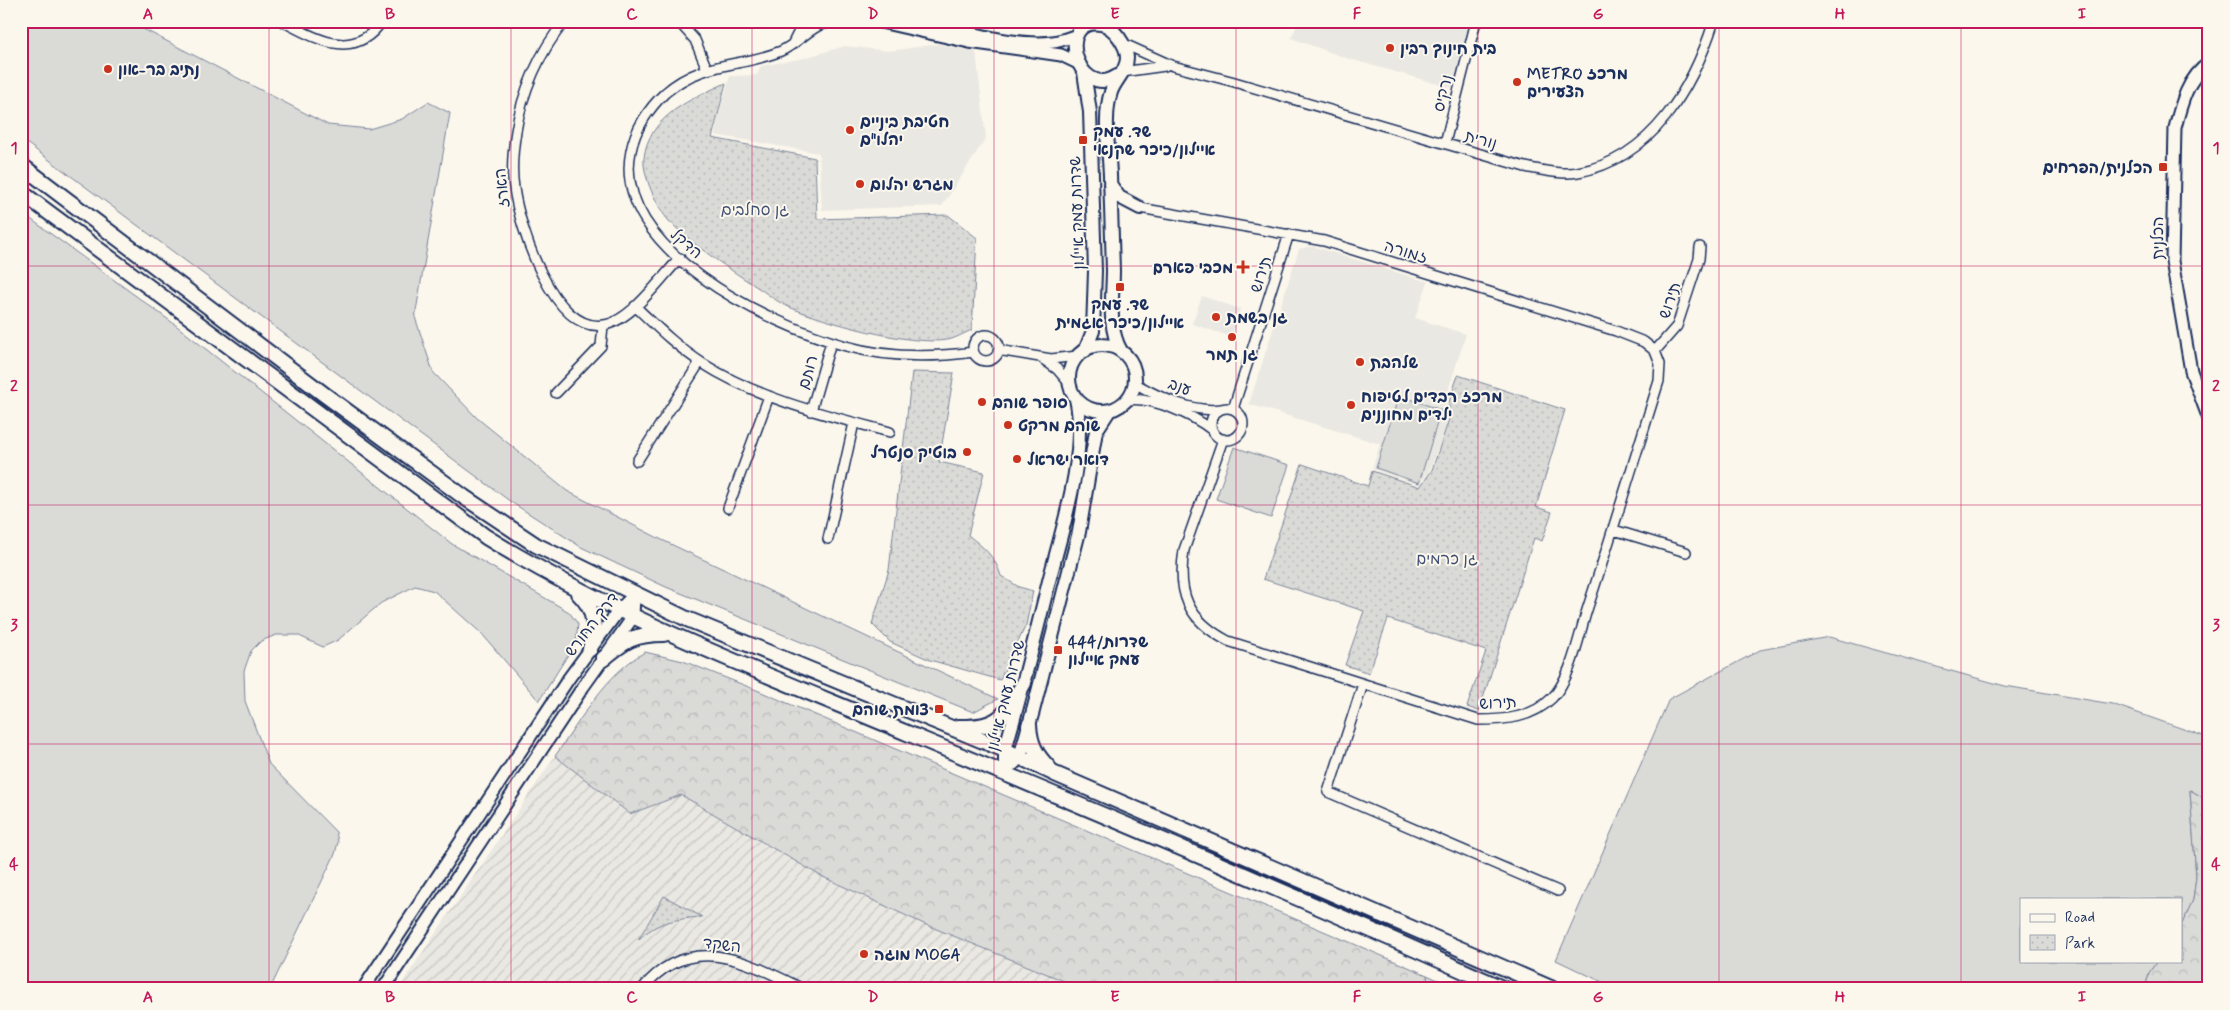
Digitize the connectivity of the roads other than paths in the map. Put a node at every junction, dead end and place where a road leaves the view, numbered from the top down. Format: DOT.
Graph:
graph roads {
  1 [pos="282,21"];
  2 [pos="382,21"];
  3 [pos="565,21"];
  4 [pos="678,21"];
  5 [pos="804,21"];
  6 [pos="814,21"];
  7 [pos="876,21"];
  8 [pos="923,21"];
  9 [pos="1476,21"];
  10 [pos="1714,21"];
  11 [pos="829,22"];
  12 [pos="1079,29"];
  13 [pos="1116,32"];
  14 [pos="789,47"];
  15 [pos="2209,63"];
  16 [pos="1173,66"];
  17 [pos="1082,68"];
  18 [pos="707,69"];
  19 [pos="1120,74"];
  20 [pos="1445,143"];
  21 [pos="21,165"];
  22 [pos="1110,183"];
  23 [pos="21,192"];
  24 [pos="1140,208"];
  25 [pos="1112,225"];
  26 [pos="1289,234"];
  27 [pos="1700,247"];
  28 [pos="680,258"];
  29 [pos="635,306"];
  30 [pos="603,326"];
  31 [pos="831,342"];
  32 [pos="998,350"];
  33 [pos="1121,351"];
  34 [pos="1655,351"];
  35 [pos="973,352"];
  36 [pos="1081,353"];
  37 [pos="1040,358"];
  38 [pos="700,362"];
  39 [pos="1134,375"];
  40 [pos="1070,384"];
  41 [pos="556,394"];
  42 [pos="769,396"];
  43 [pos="1076,399"];
  44 [pos="1127,400"];
  45 [pos="1228,408"];
  46 [pos="811,411"];
  47 [pos="1109,411"];
  48 [pos="2209,418"];
  49 [pos="854,422"];
  50 [pos="1212,430"];
  51 [pos="890,432"];
  52 [pos="1223,439"];
  53 [pos="637,461"];
  54 [pos="728,508"];
  55 [pos="1614,530"];
  56 [pos="828,539"];
  57 [pos="1686,552"];
  58 [pos="570,586"];
  59 [pos="634,595"];
  60 [pos="619,610"];
  61 [pos="633,617"];
  62 [pos="671,634"];
  63 [pos="590,649"];
  64 [pos="603,659"];
  65 [pos="1024,683"];
  66 [pos="1363,684"];
  67 [pos="1029,725"];
  68 [pos="949,726"];
  69 [pos="1005,750"];
  70 [pos="1020,757"];
  71 [pos="1005,774"];
  72 [pos="1055,774"];
  73 [pos="1558,891"];
  74 [pos="363,989"];
  75 [pos="383,989"];
  76 [pos="642,989"];
  77 [pos="803,989"];
  78 [pos="1504,989"];
  79 [pos="1553,989"];
  1 -- 2 [label="street"];
  3 -- 30 [label="street, הארז"];
  4 -- 18 [label="street"];
  5 -- 14 [label="street"];
  6 -- 11 [label="street"];
  7 -- 17 [label="street"];
  8 -- 12 [label="street"];
  9 -- 20 [label="street, נרקיס"];
  10 -- 20 [label="street, נורית"];
  11 -- 14 [label="street, הדקל"];
  12 -- 13 [label="main road"];
  12 -- 17 [label="main road"];
  13 -- 16 [label="street, נורית"];
  13 -- 19 [label="main road"];
  14 -- 18 [label="street, הדקל"];
  15 -- 48 [label="street, הכלנית"];
  16 -- 19 [label="street, נורית"];
  16 -- 20 [label="street, נורית"];
  17 -- 19 [label="main road"];
  17 -- 36 [label="main road, שדרות עמק איילון"];
  18 -- 28 [label="street, הדקל"];
  19 -- 22 [label="main road"];
  21 -- 59 [label="main road"];
  22 -- 24 [label="main road"];
  22 -- 25 [label="main road"];
  23 -- 58 [label="main road"];
  24 -- 25 [label="main road"];
  24 -- 26 [label="street, זמורה"];
  25 -- 33 [label="main road"];
  26 -- 34 [label="street, זמורה"];
  26 -- 45 [label="street, תירוש"];
  27 -- 34 [label="street, תירוש"];
  28 -- 29 [label="street"];
  28 -- 31 [label="street, הדקל"];
  29 -- 30 [label="street"];
  29 -- 38 [label="street"];
  30 -- 41 [label="street"];
  31 -- 35 [label="street, הדקל"];
  31 -- 46 [label="street, רותם"];
  32 -- 35 [label="street"];
  32 -- 35 [label="street"];
  32 -- 37 [label="street"];
  33 -- 36 [label="main road"];
  33 -- 39 [label="main road"];
  34 -- 55 [label="street, תירוש"];
  36 -- 37 [label="street"];
  36 -- 40 [label="main road"];
  37 -- 40 [label="street"];
  38 -- 42 [label="street"];
  38 -- 53 [label="street"];
  39 -- 44 [label="main road"];
  39 -- 45 [label="street, ענב"];
  40 -- 43 [label="main road"];
  42 -- 46 [label="street"];
  42 -- 54 [label="street"];
  43 -- 47 [label="main road"];
  43 -- 65 [label="main road, שדרות עמק איילון"];
  44 -- 47 [label="main road"];
  44 -- 50 [label="street, ענב"];
  45 -- 50 [label="street"];
  45 -- 52 [label="street"];
  46 -- 49 [label="street"];
  47 -- 67 [label="main road, שדרות עמק איילון"];
  49 -- 51 [label="street"];
  49 -- 56 [label="street"];
  50 -- 52 [label="street"];
  52 -- 66 [label="street, תירוש"];
  55 -- 57 [label="street"];
  55 -- 66 [label="street, תירוש"];
  58 -- 60 [label="main road"];
  58 -- 63 [label="main road"];
  59 -- 60 [label="street, דרך החורש"];
  59 -- 61 [label="street, דרך החורש"];
  59 -- 68 [label="main road"];
  60 -- 61 [label="main road"];
  60 -- 63 [label="street, דרך החורש"];
  61 -- 62 [label="main road"];
  61 -- 64 [label="street, דרך החורש"];
  62 -- 64 [label="main road"];
  62 -- 71 [label="main road"];
  63 -- 74 [label="street, דרך החורש"];
  64 -- 75 [label="street, דרך החורש"];
  65 -- 68 [label="main road"];
  65 -- 69 [label="main road, שדרות עמק איילון"];
  66 -- 73 [label="street"];
  67 -- 70 [label="main road, שדרות עמק איילון"];
  67 -- 72 [label="main road"];
  68 -- 69 [label="main road"];
  69 -- 70 [label="main road"];
  69 -- 71 [label="main road, שדרות עמק איילון"];
  70 -- 71 [label="main road, שדרות עמק איילון"];
  70 -- 72 [label="main road"];
  71 -- 78 [label="main road"];
  72 -- 79 [label="main road"];
  76 -- 77 [label="street, השקד"];
}
